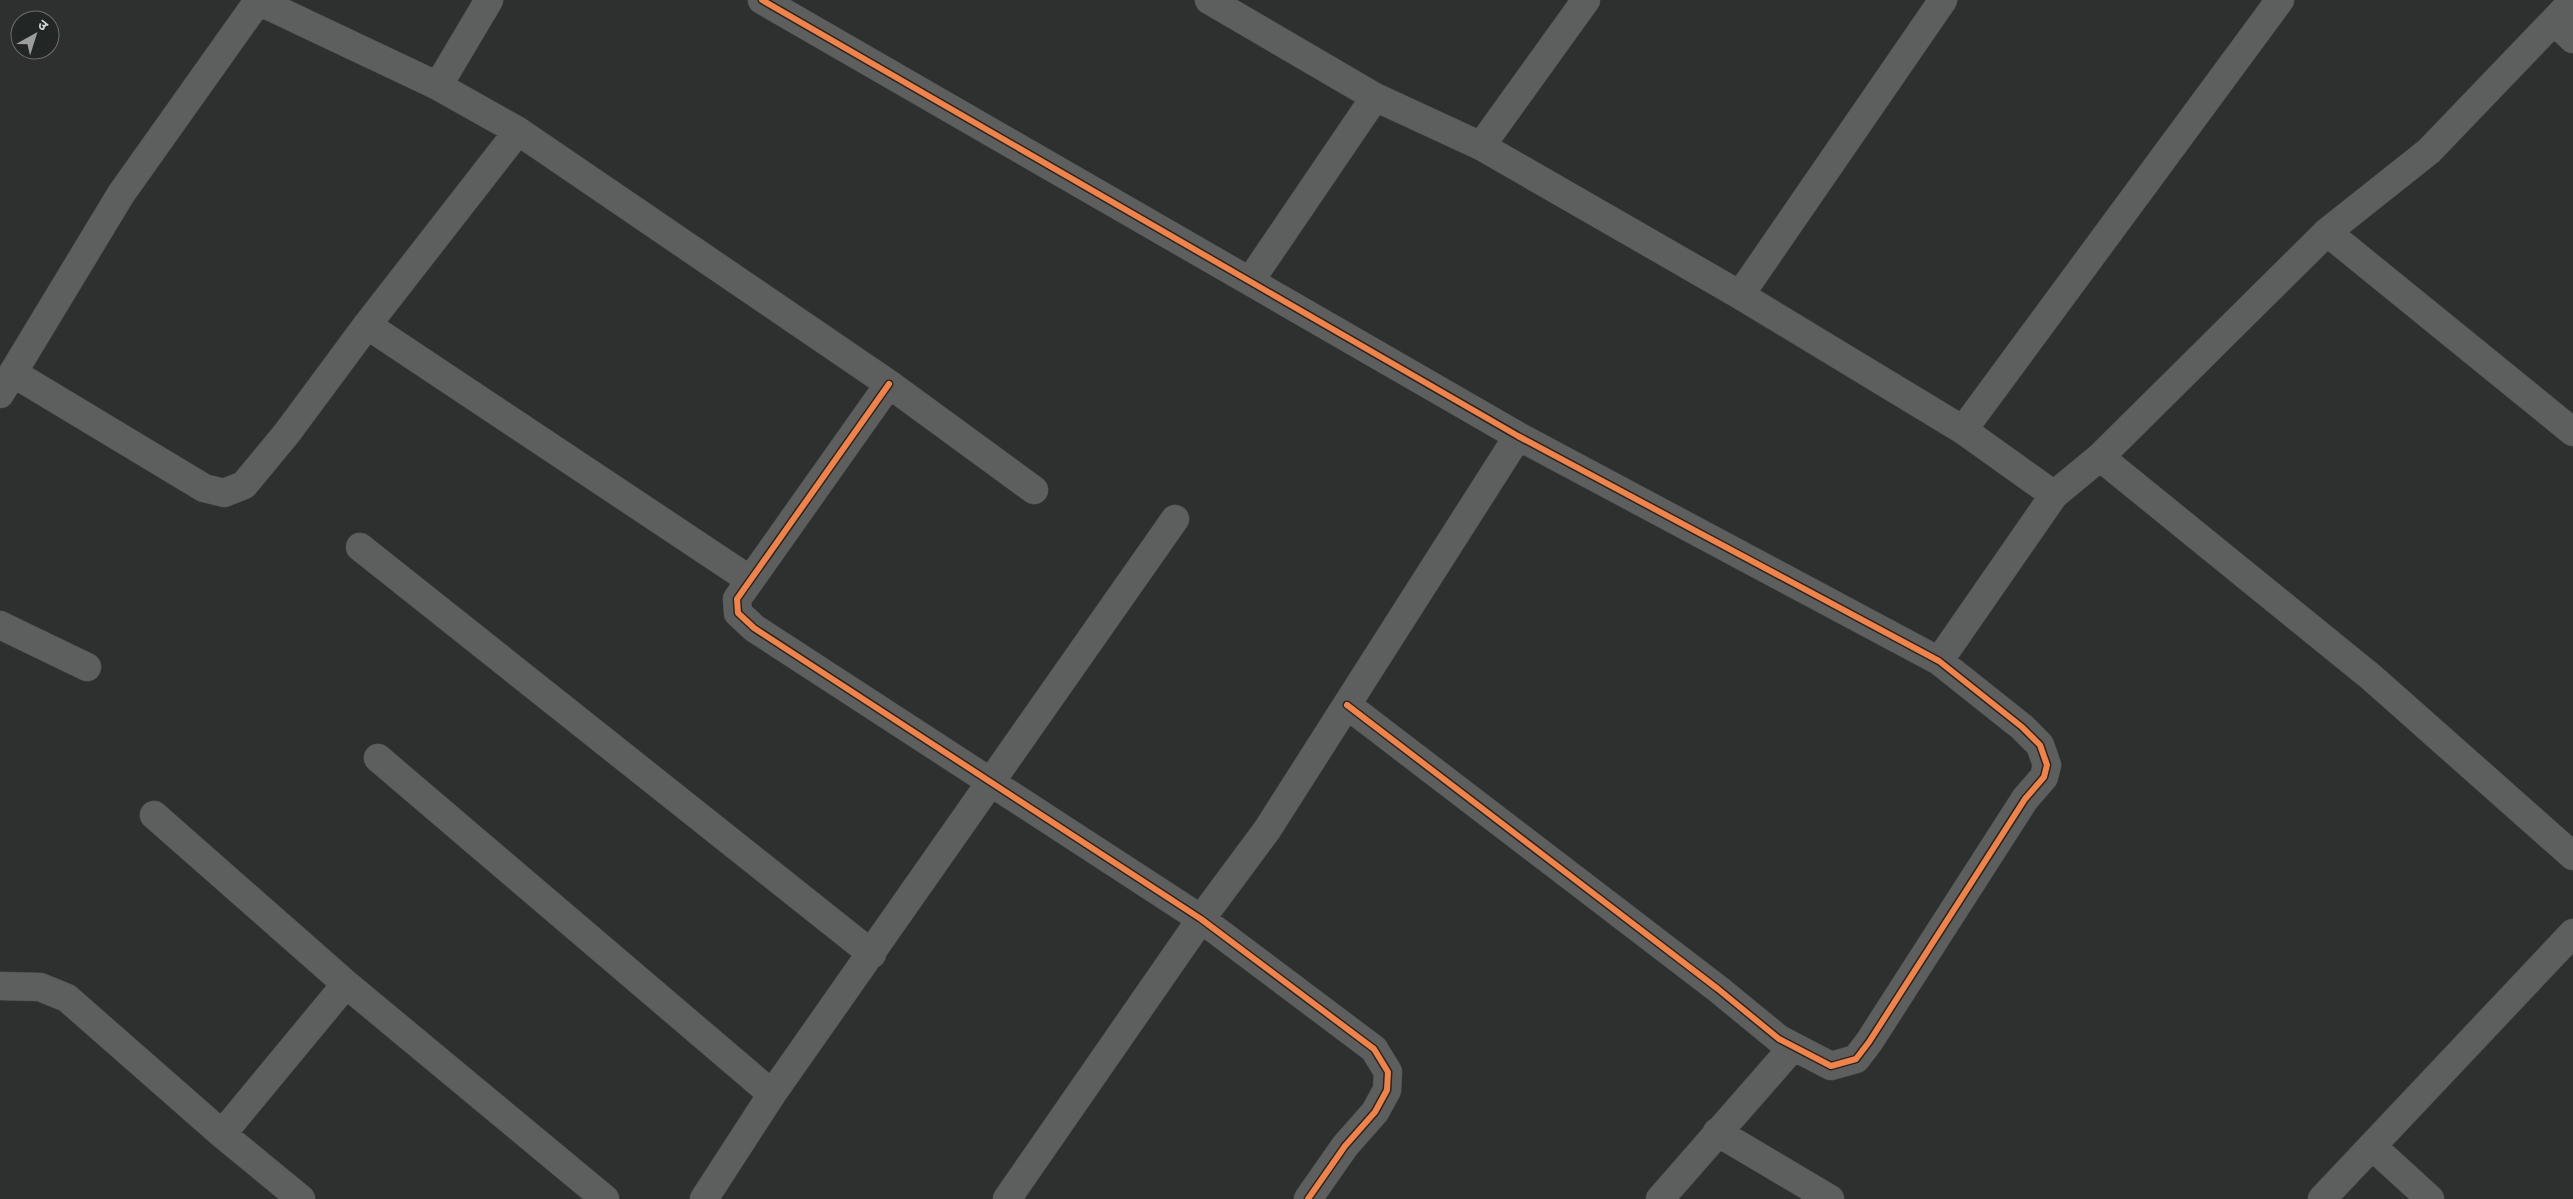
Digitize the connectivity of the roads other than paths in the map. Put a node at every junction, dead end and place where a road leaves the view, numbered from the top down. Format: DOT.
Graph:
graph roads {
  1 [pos="257,0"];
  2 [pos="489,0"];
  3 [pos="762,0"];
  4 [pos="1209,0"];
  5 [pos="1586,0"];
  6 [pos="1943,0"];
  7 [pos="2280,0"];
  8 [pos="2573,1"];
  9 [pos="1244,8"];
  10 [pos="2563,30"];
  11 [pos="438,86"];
  12 [pos="1375,97"];
  13 [pos="518,131"];
  14 [pos="1481,146"];
  15 [pos="2328,232"];
  16 [pos="1250,281"];
  17 [pos="1740,295"];
  18 [pos="367,326"];
  19 [pos="6,384"];
  20 [pos="888,384"];
  21 [pos="1963,430"];
  22 [pos="2573,432"];
  23 [pos="1518,436"];
  24 [pos="2100,457"];
  25 [pos="1034,490"];
  26 [pos="2054,495"];
  27 [pos="1175,519"];
  28 [pos="360,547"];
  29 [pos="750,580"];
  30 [pos="0,625"];
  31 [pos="1940,660"];
  32 [pos="87,667"];
  33 [pos="1347,705"];
  34 [pos="378,758"];
  35 [pos="990,782"];
  36 [pos="154,815"];
  37 [pos="2573,856"];
  38 [pos="1201,918"];
  39 [pos="2573,933"];
  40 [pos="872,954"];
  41 [pos="346,984"];
  42 [pos="0,986"];
  43 [pos="1792,1047"];
  44 [pos="772,1094"];
  45 [pos="1717,1132"];
  46 [pos="222,1134"];
  47 [pos="2372,1146"];
  48 [pos="301,1199"];
  49 [pos="605,1199"];
  50 [pos="704,1199"];
  51 [pos="1007,1199"];
  52 [pos="1308,1199"];
  53 [pos="1660,1199"];
  54 [pos="1830,1199"];
  55 [pos="2322,1199"];
  56 [pos="2430,1199"];
  1 -- 11 [label="street"];
  1 -- 19 [label="street"];
  2 -- 11 [label="street"];
  3 -- 16 [label="street"];
  4 -- 9 [label="street"];
  5 -- 14 [label="street"];
  6 -- 17 [label="street"];
  7 -- 21 [label="street"];
  8 -- 10 [label="street"];
  9 -- 12 [label="street"];
  10 -- 15 [label="street"];
  11 -- 13 [label="street"];
  12 -- 14 [label="street"];
  12 -- 16 [label="street"];
  13 -- 18 [label="street"];
  13 -- 20 [label="street"];
  14 -- 17 [label="street"];
  15 -- 22 [label="street"];
  15 -- 24 [label="street"];
  16 -- 23 [label="street"];
  17 -- 21 [label="street"];
  18 -- 19 [label="street"];
  18 -- 29 [label="street"];
  20 -- 25 [label="street"];
  20 -- 29 [label="street"];
  21 -- 26 [label="street"];
  23 -- 31 [label="street"];
  23 -- 33 [label="street"];
  24 -- 26 [label="street"];
  24 -- 37 [label="street"];
  26 -- 31 [label="street"];
  27 -- 35 [label="street"];
  28 -- 40 [label="street"];
  29 -- 35 [label="street"];
  30 -- 32 [label="street"];
  31 -- 43 [label="street"];
  33 -- 38 [label="street"];
  33 -- 43 [label="street"];
  34 -- 44 [label="street"];
  35 -- 38 [label="street"];
  35 -- 40 [label="street"];
  36 -- 41 [label="street"];
  38 -- 51 [label="street"];
  38 -- 52 [label="street"];
  39 -- 47 [label="street"];
  40 -- 44 [label="street"];
  41 -- 46 [label="street"];
  41 -- 49 [label="street"];
  42 -- 46 [label="street"];
  43 -- 45 [label="street"];
  44 -- 50 [label="street"];
  45 -- 53 [label="street"];
  45 -- 54 [label="street"];
  46 -- 48 [label="street"];
  47 -- 55 [label="street"];
  47 -- 56 [label="street"];
}
